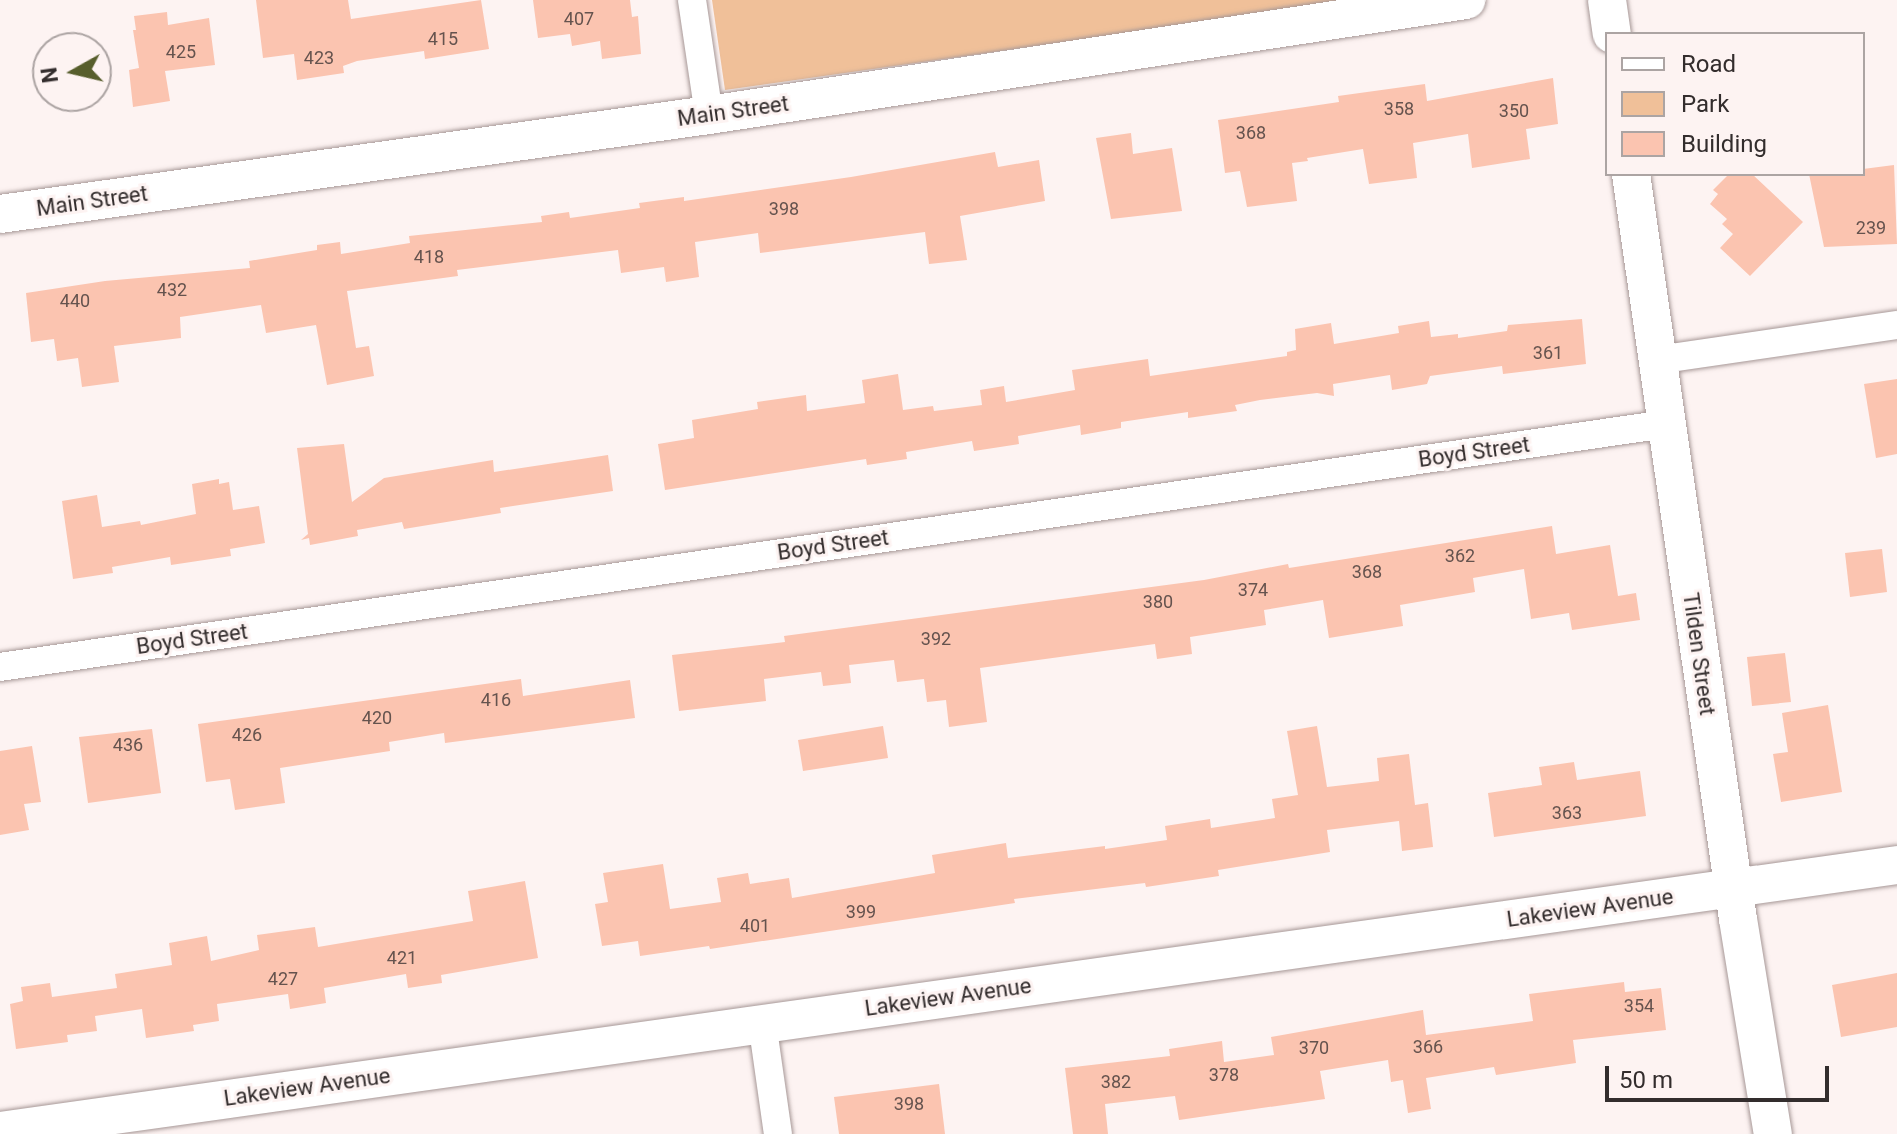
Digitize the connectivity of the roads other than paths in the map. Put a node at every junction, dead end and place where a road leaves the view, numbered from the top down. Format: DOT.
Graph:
graph roads {
  1 [pos="692,0"];
  2 [pos="1466,0"];
  3 [pos="1607,0"];
  4 [pos="1612,32"];
  5 [pos="709,115"];
  6 [pos="1631,176"];
  7 [pos="0,214"];
  8 [pos="1897,325"];
  9 [pos="1657,360"];
  10 [pos="1665,424"];
  11 [pos="0,667"];
  12 [pos="1897,865"];
  13 [pos="1735,888"];
  14 [pos="762,1022"];
  15 [pos="0,1131"];
  16 [pos="778,1134"];
  17 [pos="1773,1134"];
  1 -- 5 [label="street"];
  2 -- 5 [label="street, Main Street"];
  3 -- 4 [label="street"];
  5 -- 7 [label="street, Main Street"];
  6 -- 9 [label="street, Tilden Street"];
  8 -- 9 [label="street"];
  9 -- 10 [label="street, Tilden Street"];
  10 -- 11 [label="street, Boyd Street"];
  10 -- 13 [label="street, Tilden Street"];
  12 -- 13 [label="street, Lakeview Avenue"];
  13 -- 14 [label="street, Lakeview Avenue"];
  13 -- 17 [label="street, Tilden Street"];
  14 -- 15 [label="street, Lakeview Avenue"];
  14 -- 16 [label="street"];
}
